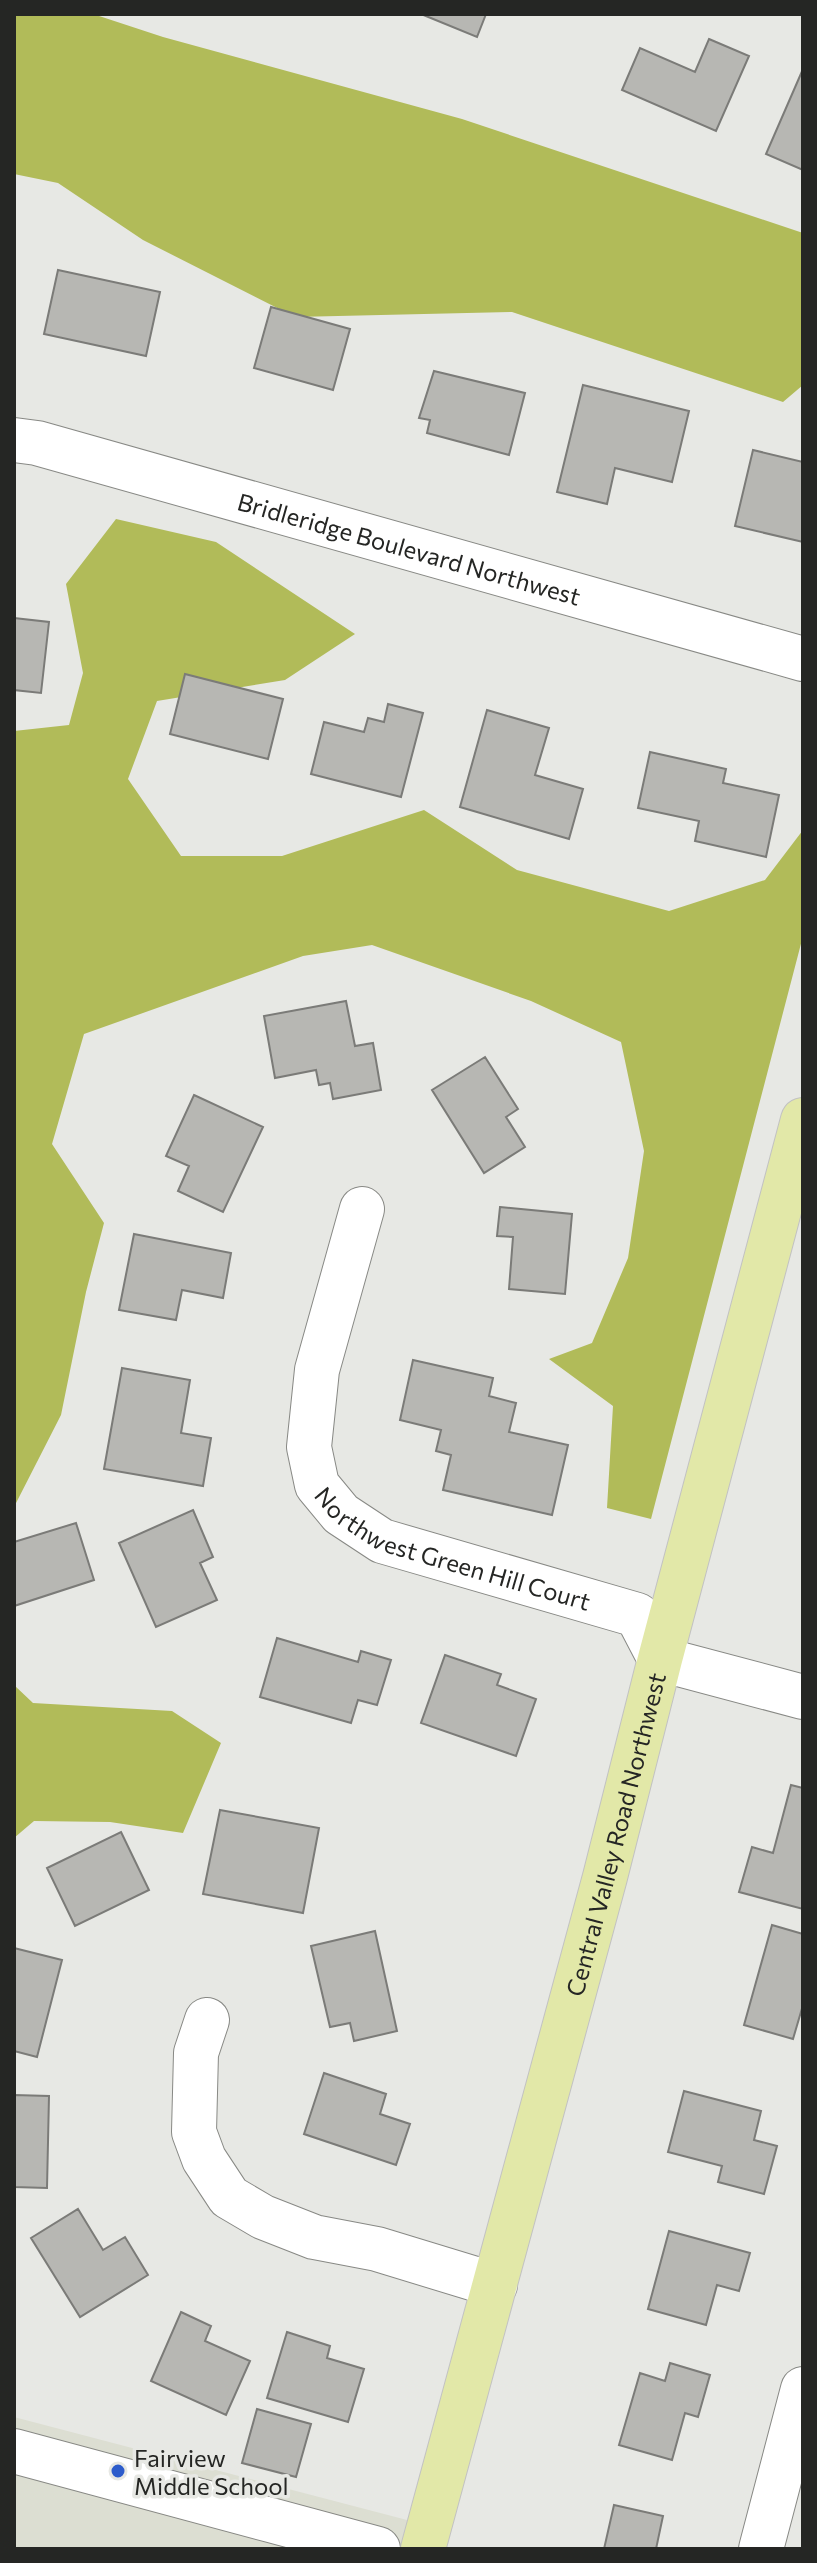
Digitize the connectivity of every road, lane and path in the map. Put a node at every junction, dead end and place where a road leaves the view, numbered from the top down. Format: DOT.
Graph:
graph roads {
  1 [pos="14,440"];
  2 [pos="803,659"];
  3 [pos="803,1120"];
  4 [pos="362,1209"];
  5 [pos="660,1659"];
  6 [pos="803,1697"];
  7 [pos="207,2020"];
  8 [pos="495,2285"];
  9 [pos="803,2389"];
  10 [pos="14,2451"];
  11 [pos="790,2497"];
  12 [pos="378,2549"];
  13 [pos="423,2549"];
  14 [pos="761,2549"];
  1 -- 2 [label="street, Bridleridge Boulevard Northwest"];
  3 -- 5 [label="main road, Central Valley Road Northwest"];
  4 -- 5 [label="street, Northwest Green Hill Court"];
  5 -- 6 [label="street"];
  5 -- 8 [label="main road, Central Valley Road Northwest"];
  7 -- 8 [label="street"];
  8 -- 13 [label="main road, Central Valley Road Northwest"];
  9 -- 11 [label="street"];
  10 -- 12 [label="street"];
  11 -- 14 [label="street"];
}
